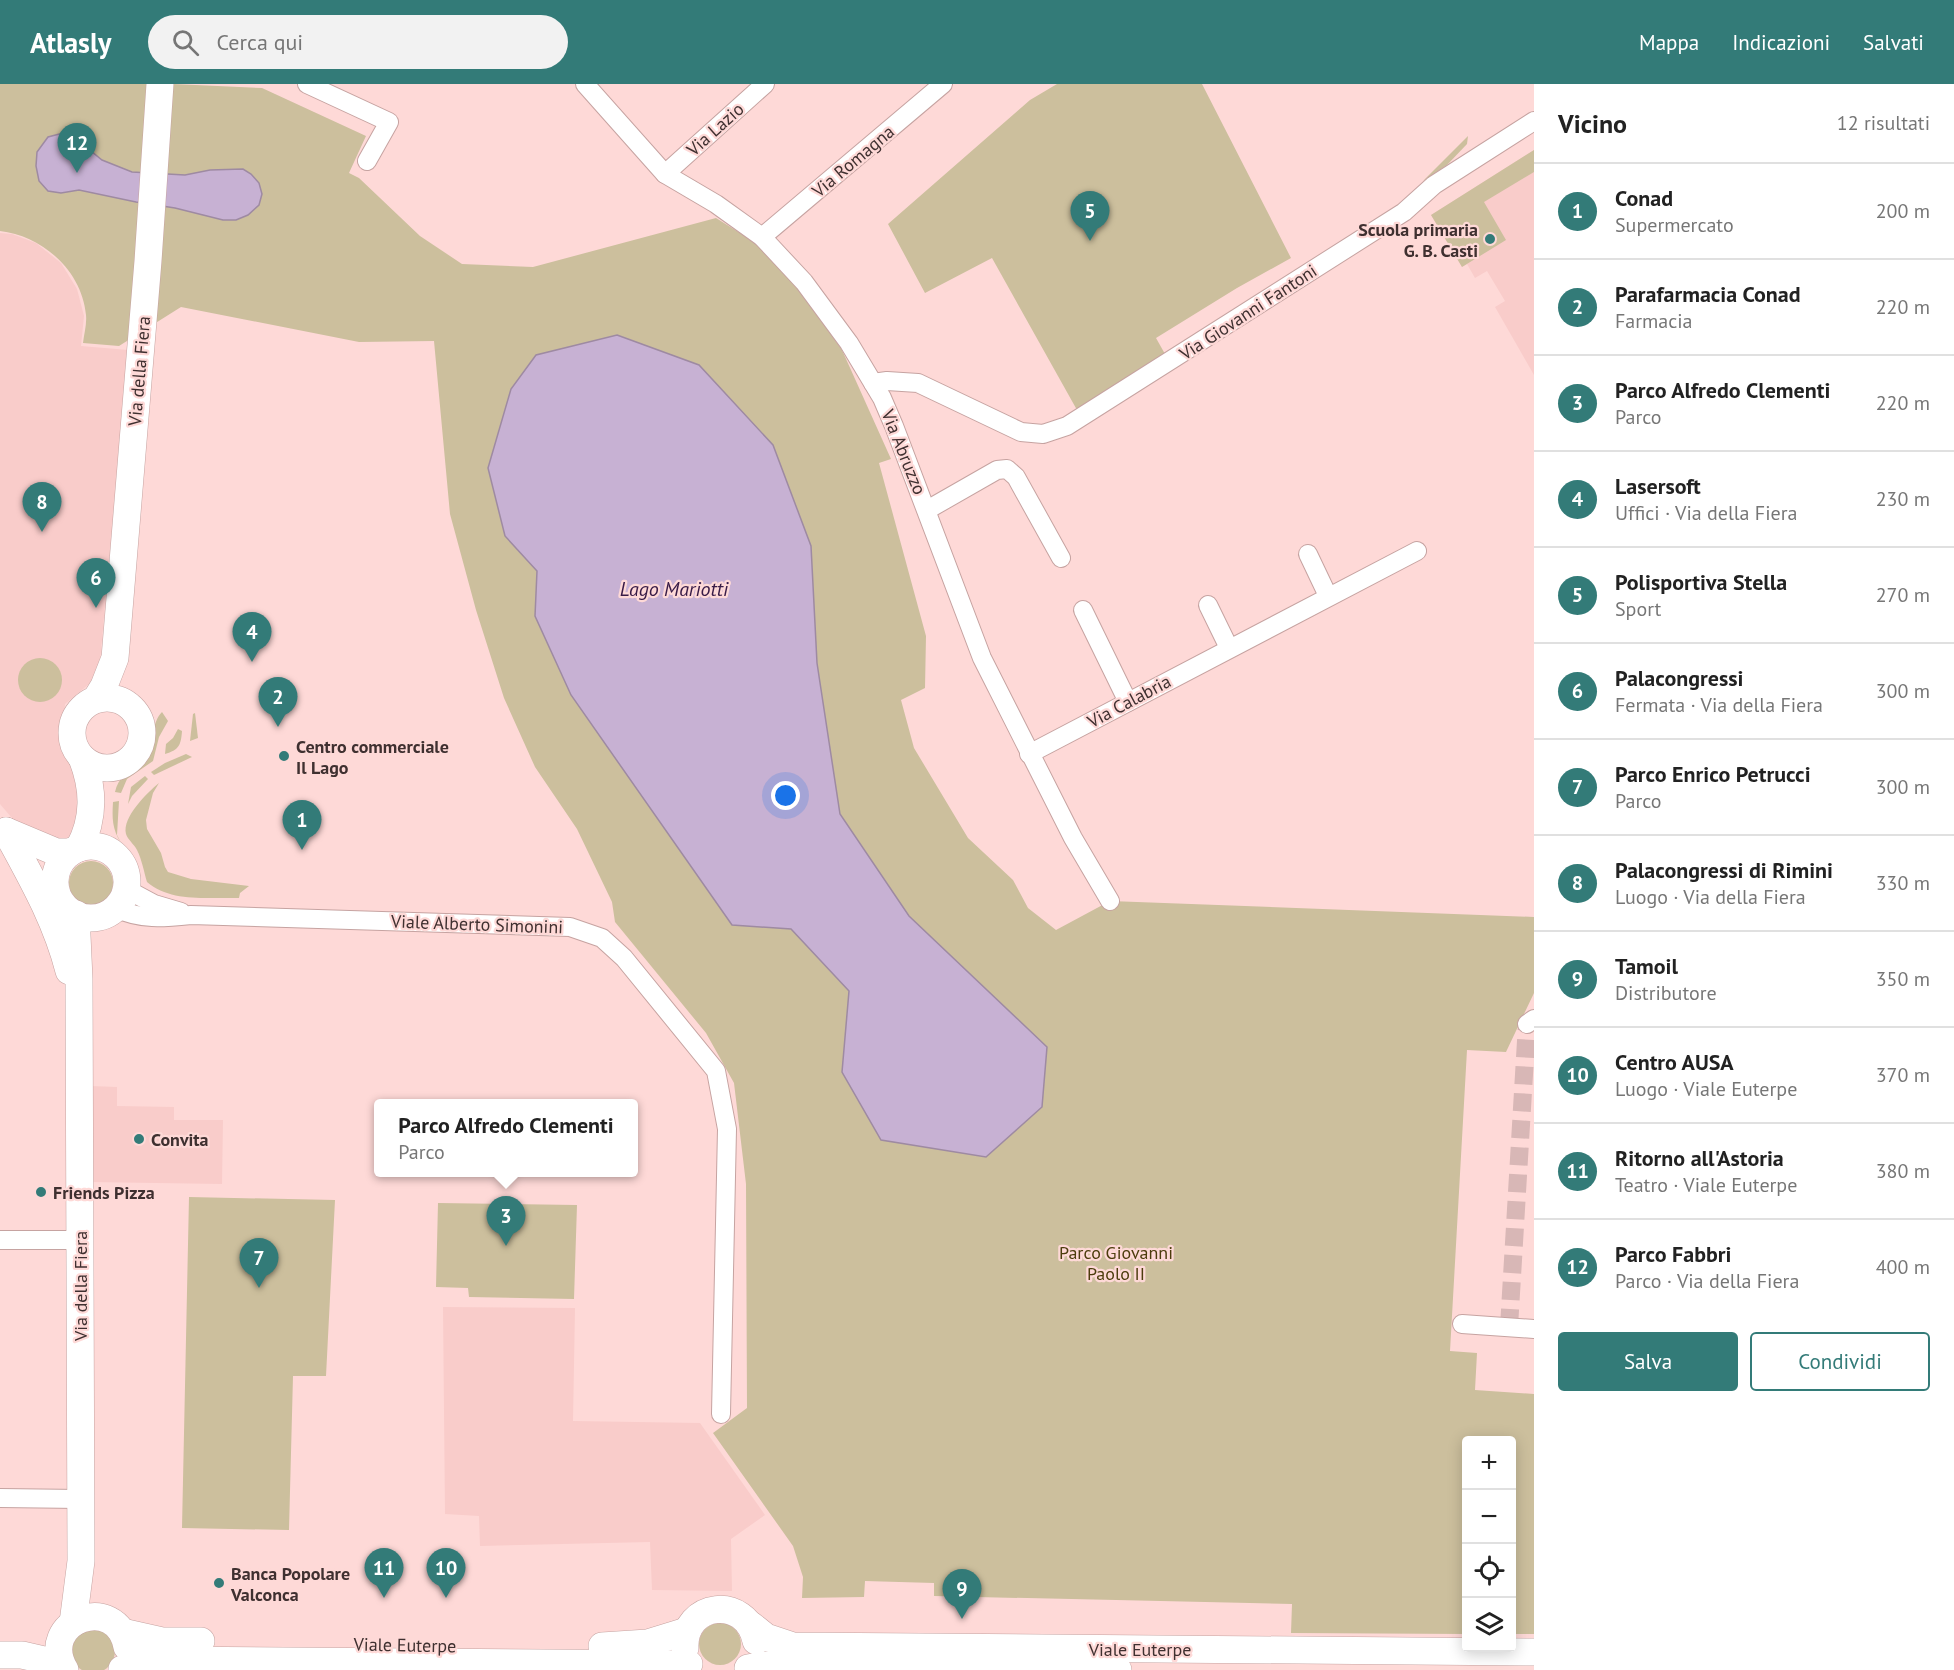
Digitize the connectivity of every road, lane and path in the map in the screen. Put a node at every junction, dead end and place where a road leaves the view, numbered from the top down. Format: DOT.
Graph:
graph roads {
  1 [pos="160,84"];
  2 [pos="307,84"];
  3 [pos="585,84"];
  4 [pos="765,84"];
  5 [pos="944,84"];
  6 [pos="1534,121"];
  7 [pos="367,161"];
  8 [pos="665,174"];
  9 [pos="762,237"];
  10 [pos="877,391"];
  11 [pos="927,510"];
  12 [pos="1417,550"];
  13 [pos="1308,554"];
  14 [pos="1061,558"];
  15 [pos="1328,596"];
  16 [pos="1208,604"];
  17 [pos="1083,610"];
  18 [pos="1229,648"];
  19 [pos="109,699"];
  20 [pos="1128,702"];
  21 [pos="1029,754"];
  22 [pos="82,758"];
  23 [pos="120,766"];
  24 [pos="3,827"];
  25 [pos="75,850"];
  26 [pos="109,850"];
  27 [pos="55,882"];
  28 [pos="1110,901"];
  29 [pos="115,904"];
  30 [pos="76,914"];
  31 [pos="79,1010"];
  32 [pos="0,1240"];
  33 [pos="80,1240"];
  34 [pos="1462,1324"];
  35 [pos="1534,1329"];
  36 [pos="721,1414"];
  37 [pos="0,1498"];
  38 [pos="80,1499"];
  39 [pos="81,1561"];
  40 [pos="751,1625"];
  41 [pos="116,1626"];
  42 [pos="687,1632"];
  43 [pos="0,1642"];
  44 [pos="65,1650"];
  45 [pos="1534,1653"];
  46 [pos="0,1655"];
  47 [pos="599,1666"];
  48 [pos="692,1667"];
  49 [pos="122,1669"];
  50 [pos="748,1669"];
  51 [pos="1066,1670"];
  52 [pos="1118,1670"];
  1 -- 19 [label="main road, Via della Fiera"];
  2 -- 7 [label="street"];
  3 -- 8 [label="street, Via Abruzzo"];
  4 -- 8 [label="street, Via Lazio"];
  5 -- 9 [label="street, Via Romagna"];
  6 -- 10 [label="street, Via Giovanni Fantoni"];
  8 -- 9 [label="street, Via Abruzzo"];
  9 -- 10 [label="street, Via Abruzzo"];
  10 -- 11 [label="street, Via Abruzzo"];
  11 -- 14 [label="street"];
  11 -- 21 [label="street, Via Abruzzo"];
  12 -- 15 [label="street, Via Calabria"];
  13 -- 15 [label="street"];
  15 -- 18 [label="street, Via Calabria"];
  16 -- 18 [label="street"];
  17 -- 20 [label="street"];
  18 -- 20 [label="street, Via Calabria"];
  19 -- 22 [label="main road"];
  19 -- 23 [label="main road"];
  20 -- 21 [label="street, Via Calabria"];
  21 -- 28 [label="street, Via Abruzzo"];
  22 -- 23 [label="main road"];
  22 -- 25 [label="main road"];
  23 -- 26 [label="main road"];
  24 -- 25 [label="main road"];
  24 -- 27 [label="main road"];
  24 -- 31 [label="main road, Via della Fiera"];
  25 -- 26 [label="main road"];
  25 -- 27 [label="main road"];
  26 -- 29 [label="main road"];
  27 -- 30 [label="main road"];
  29 -- 30 [label="main road"];
  29 -- 31 [label="main road, Via della Fiera"];
  29 -- 36 [label="street, Viale Alberto Simonini"];
  30 -- 31 [label="main road, Via della Fiera"];
  31 -- 33 [label="main road, Via della Fiera"];
  32 -- 33 [label="street"];
  33 -- 38 [label="main road, Via della Fiera"];
  34 -- 35 [label="street"];
  37 -- 38 [label="street"];
  38 -- 39 [label="main road, Via della Fiera"];
  39 -- 41 [label="main road, Via della Fiera"];
  39 -- 44 [label="main road, Via della Fiera"];
  40 -- 42 [label="main road, Viale Euterpe"];
  40 -- 45 [label="main road, Viale Euterpe"];
  40 -- 50 [label="main road"];
  41 -- 42 [label="main road, Viale Euterpe"];
  41 -- 44 [label="main road, Viale Euterpe"];
  41 -- 49 [label="main road"];
  42 -- 48 [label="main road"];
  43 -- 44 [label="main road"];
  44 -- 46 [label="main road"];
  47 -- 48 [label="main road, Viale Euterpe"];
  47 -- 49 [label="main road, Viale Euterpe"];
  50 -- 51 [label="main road, Viale Euterpe"];
  51 -- 52 [label="main road, Viale Euterpe"];
}
